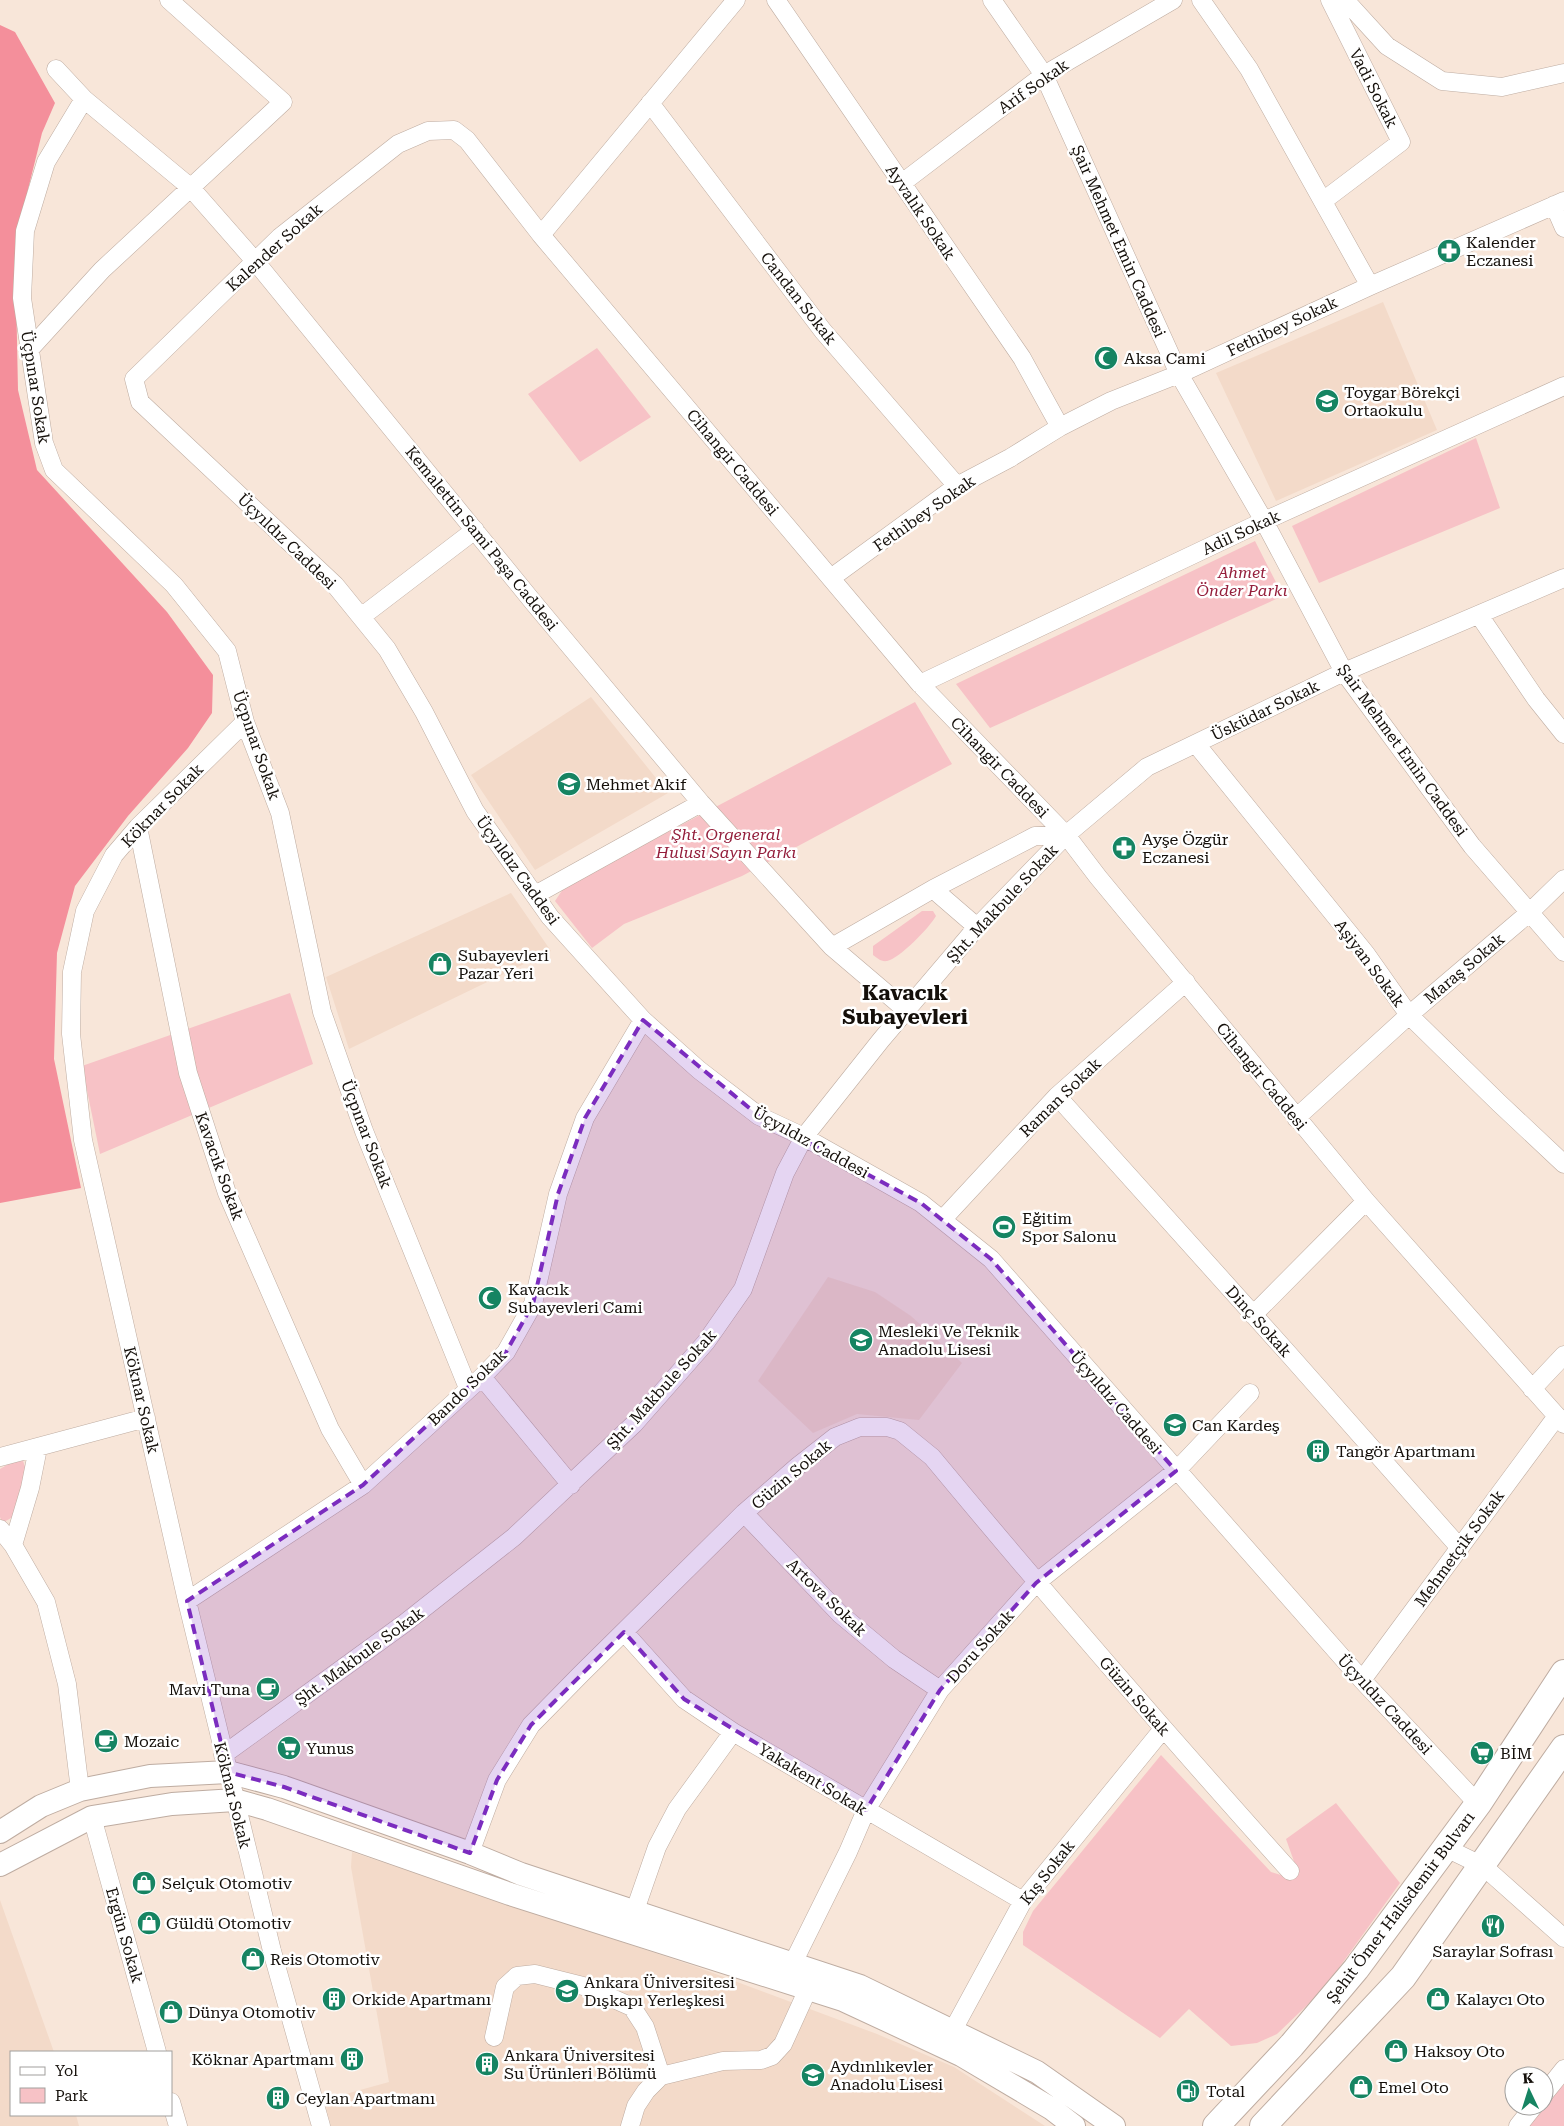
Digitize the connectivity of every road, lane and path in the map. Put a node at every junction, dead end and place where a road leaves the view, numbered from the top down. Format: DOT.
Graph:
graph roads {
  1 [pos="169,0"];
  2 [pos="736,0"];
  3 [pos="776,0"];
  4 [pos="992,0"];
  5 [pos="1173,0"];
  6 [pos="1201,0"];
  7 [pos="1330,0"];
  8 [pos="1345,0"];
  9 [pos="56,69"];
  10 [pos="1564,73"];
  11 [pos="1044,75"];
  12 [pos="84,99"];
  13 [pos="650,103"];
  14 [pos="428,131"];
  15 [pos="902,183"];
  16 [pos="190,187"];
  17 [pos="1323,201"];
  18 [pos="1559,203"];
  19 [pos="1564,228"];
  20 [pos="541,235"];
  21 [pos="255,261"];
  22 [pos="1370,286"];
  23 [pos="29,350"];
  24 [pos="1179,374"];
  25 [pos="134,379"];
  26 [pos="1564,386"];
  27 [pos="1060,427"];
  28 [pos="957,486"];
  29 [pos="1264,521"];
  30 [pos="475,530"];
  31 [pos="832,578"];
  32 [pos="1564,578"];
  33 [pos="1479,615"];
  34 [pos="361,617"];
  35 [pos="1344,672"];
  36 [pos="920,684"];
  37 [pos="245,722"];
  38 [pos="1564,734"];
  39 [pos="1196,744"];
  40 [pos="701,803"];
  41 [pos="138,827"];
  42 [pos="1066,835"];
  43 [pos="1564,879"];
  44 [pos="933,889"];
  45 [pos="535,895"];
  46 [pos="1530,912"];
  47 [pos="977,927"];
  48 [pos="832,947"];
  49 [pos="1564,952"];
  50 [pos="1186,982"];
  51 [pos="906,1010"];
  52 [pos="1409,1015"];
  53 [pos="643,1020"];
  54 [pos="1057,1096"];
  55 [pos="1296,1118"];
  56 [pos="804,1137"];
  57 [pos="1564,1164"];
  58 [pos="1366,1201"];
  59 [pos="942,1220"];
  60 [pos="1253,1315"];
  61 [pos="1564,1355"];
  62 [pos="482,1377"];
  63 [pos="468,1388"];
  64 [pos="1532,1388"];
  65 [pos="1250,1393"];
  66 [pos="146,1418"];
  67 [pos="1560,1420"];
  68 [pos="38,1448"];
  69 [pos="0,1457"];
  70 [pos="1176,1471"];
  71 [pos="363,1485"];
  72 [pos="572,1485"];
  73 [pos="744,1513"];
  74 [pos="0,1529"];
  75 [pos="13,1545"];
  76 [pos="1460,1548"];
  77 [pos="1036,1583"];
  78 [pos="187,1601"];
  79 [pos="624,1632"];
  80 [pos="1564,1673"];
  81 [pos="1362,1680"];
  82 [pos="940,1690"];
  83 [pos="1164,1729"];
  84 [pos="733,1732"];
  85 [pos="1564,1748"];
  86 [pos="226,1764"];
  87 [pos="80,1790"];
  88 [pos="235,1800"];
  89 [pos="1478,1804"];
  90 [pos="866,1810"];
  91 [pos="92,1817"];
  92 [pos="0,1832"];
  93 [pos="1446,1848"];
  94 [pos="470,1853"];
  95 [pos="0,1865"];
  96 [pos="1483,1866"];
  97 [pos="1290,1871"];
  98 [pos="1023,1901"];
  99 [pos="634,1913"];
  100 [pos="1564,1938"];
  101 [pos="793,1963"];
  102 [pos="808,1989"];
  103 [pos="953,2030"];
  104 [pos="494,2037"];
  105 [pos="158,2051"];
  106 [pos="1564,2069"];
  107 [pos="661,2076"];
  108 [pos="1554,2082"];
  109 [pos="172,2105"];
  110 [pos="1526,2116"];
  111 [pos="178,2126"];
  112 [pos="321,2126"];
  113 [pos="630,2126"];
  114 [pos="1074,2126"];
  115 [pos="1114,2126"];
  116 [pos="1216,2126"];
  117 [pos="1263,2126"];
  118 [pos="1518,2126"];
  1 -- 16 [label="street"];
  2 -- 13 [label="street"];
  3 -- 15 [label="street, Ayvalık Sokak"];
  4 -- 11 [label="street, Şair Mehmet Emin Caddesi"];
  5 -- 11 [label="street, Arif Sokak"];
  6 -- 17 [label="street"];
  7 -- 17 [label="street, Vadi Sokak"];
  8 -- 10 [label="street"];
  9 -- 12 [label="street, Kemalettin Sami Paşa Caddesi"];
  11 -- 15 [label="street, Arif Sokak"];
  11 -- 24 [label="street, Şair Mehmet Emin Caddesi"];
  12 -- 16 [label="street, Kemalettin Sami Paşa Caddesi"];
  12 -- 23 [label="street, Üçpınar Sokak"];
  13 -- 20 [label="street"];
  13 -- 28 [label="street, Candan Sokak"];
  14 -- 20 [label="street, Cihangir Caddesi"];
  14 -- 21 [label="street, Kalender Sokak"];
  15 -- 27 [label="street, Ayvalık Sokak"];
  16 -- 21 [label="street, Kemalettin Sami Paşa Caddesi"];
  16 -- 23 [label="street"];
  17 -- 22 [label="street"];
  18 -- 19 [label="street"];
  18 -- 22 [label="street, Fethibey Sokak"];
  20 -- 31 [label="street, Cihangir Caddesi"];
  21 -- 25 [label="street, Kalender Sokak"];
  21 -- 30 [label="street, Kemalettin Sami Paşa Caddesi"];
  22 -- 24 [label="street, Fethibey Sokak"];
  23 -- 37 [label="street, Üçpınar Sokak"];
  24 -- 27 [label="street, Fethibey Sokak"];
  24 -- 29 [label="street, Şair Mehmet Emin Caddesi"];
  25 -- 34 [label="street, Üçyıldız Caddesi"];
  26 -- 29 [label="street, Adil Sokak"];
  27 -- 28 [label="street, Fethibey Sokak"];
  28 -- 31 [label="street, Fethibey Sokak"];
  29 -- 35 [label="street, Şair Mehmet Emin Caddesi"];
  29 -- 36 [label="street, Adil Sokak"];
  30 -- 34 [label="street"];
  30 -- 40 [label="street, Kemalettin Sami Paşa Caddesi"];
  31 -- 36 [label="street, Cihangir Caddesi"];
  32 -- 33 [label="street, Üsküdar Sokak"];
  33 -- 35 [label="street, Üsküdar Sokak"];
  33 -- 38 [label="street"];
  34 -- 45 [label="street, Üçyıldız Caddesi"];
  35 -- 39 [label="street, Üsküdar Sokak"];
  35 -- 46 [label="street, Şair Mehmet Emin Caddesi"];
  36 -- 42 [label="street, Cihangir Caddesi"];
  37 -- 41 [label="street, Köknar Sokak"];
  37 -- 63 [label="street, Üçpınar Sokak"];
  39 -- 42 [label="street, Üsküdar Sokak"];
  39 -- 52 [label="street, Aşiyan Sokak"];
  40 -- 45 [label="street"];
  40 -- 48 [label="street, Kemalettin Sami Paşa Caddesi"];
  41 -- 66 [label="street, Köknar Sokak"];
  41 -- 71 [label="street, Kavacık Sokak"];
  42 -- 44 [label="street"];
  42 -- 47 [label="street, Şht. Makbule Sokak"];
  42 -- 50 [label="street, Cihangir Caddesi"];
  43 -- 46 [label="street, Maraş Sokak"];
  44 -- 47 [label="street"];
  44 -- 48 [label="street"];
  45 -- 53 [label="street, Üçyıldız Caddesi"];
  46 -- 49 [label="street, Şair Mehmet Emin Caddesi"];
  46 -- 52 [label="street, Maraş Sokak"];
  47 -- 51 [label="street, Şht. Makbule Sokak"];
  48 -- 51 [label="street, Kemalettin Sami Paşa Caddesi"];
  50 -- 54 [label="street, Raman Sokak"];
  50 -- 55 [label="street, Cihangir Caddesi"];
  51 -- 56 [label="street, Şht. Makbule Sokak"];
  52 -- 55 [label="street, Maraş Sokak"];
  52 -- 57 [label="street, Aşiyan Sokak"];
  53 -- 56 [label="street, Üçyıldız Caddesi"];
  53 -- 62 [label="street, Bando Sokak"];
  54 -- 59 [label="street, Raman Sokak"];
  54 -- 60 [label="street, Dinç Sokak"];
  55 -- 58 [label="street, Cihangir Caddesi"];
  56 -- 59 [label="street, Üçyıldız Caddesi"];
  56 -- 72 [label="street, Şht. Makbule Sokak"];
  58 -- 60 [label="street"];
  58 -- 64 [label="street, Cihangir Caddesi"];
  59 -- 70 [label="street, Üçyıldız Caddesi"];
  60 -- 76 [label="street, Dinç Sokak"];
  61 -- 64 [label="street"];
  62 -- 63 [label="street, Bando Sokak"];
  62 -- 72 [label="street"];
  63 -- 71 [label="street, Bando Sokak"];
  64 -- 67 [label="street, Cihangir Caddesi"];
  65 -- 70 [label="street, Doru Sokak"];
  66 -- 68 [label="street"];
  66 -- 78 [label="street, Köknar Sokak"];
  67 -- 76 [label="street, Mehmetçik Sokak"];
  68 -- 69 [label="street"];
  68 -- 75 [label="street"];
  70 -- 77 [label="street, Doru Sokak"];
  70 -- 81 [label="street, Üçyıldız Caddesi"];
  71 -- 78 [label="street, Bando Sokak"];
  72 -- 86 [label="street, Şht. Makbule Sokak"];
  73 -- 77 [label="street, Güzin Sokak"];
  73 -- 79 [label="street, Güzin Sokak"];
  73 -- 82 [label="street, Artova Sokak"];
  74 -- 75 [label="street"];
  75 -- 87 [label="street"];
  76 -- 81 [label="street, Mehmetçik Sokak"];
  77 -- 82 [label="street, Doru Sokak"];
  77 -- 83 [label="street, Güzin Sokak"];
  78 -- 86 [label="street, Köknar Sokak"];
  79 -- 84 [label="street, Yakakent Sokak"];
  79 -- 94 [label="street, Güzin Sokak"];
  80 -- 89 [label="highway, Şehit Ömer Halisdemir Bulvarı"];
  81 -- 89 [label="street, Üçyıldız Caddesi"];
  82 -- 90 [label="street, Doru Sokak"];
  83 -- 97 [label="street, Güzin Sokak"];
  83 -- 98 [label="street, Kış Sokak"];
  84 -- 90 [label="street, Yakakent Sokak"];
  84 -- 99 [label="street"];
  85 -- 96 [label="highway"];
  86 -- 87 [label="main road"];
  86 -- 88 [label="street, Köknar Sokak"];
  86 -- 94 [label="main road"];
  87 -- 92 [label="main road"];
  88 -- 91 [label="main road"];
  88 -- 102 [label="main road"];
  88 -- 112 [label="street, Köknar Sokak"];
  89 -- 93 [label="highway, Şehit Ömer Halisdemir Bulvarı"];
  90 -- 98 [label="street, Yakakent Sokak"];
  90 -- 101 [label="street, Doru Sokak"];
  91 -- 95 [label="main road"];
  91 -- 105 [label="street, Ergün Sokak"];
  93 -- 96 [label="street"];
  93 -- 116 [label="highway, Şehit Ömer Halisdemir Bulvarı"];
  94 -- 99 [label="main road"];
  96 -- 100 [label="street"];
  96 -- 117 [label="highway"];
  98 -- 103 [label="street, Kış Sokak"];
  99 -- 101 [label="main road"];
  101 -- 103 [label="main road"];
  102 -- 107 [label="street"];
  102 -- 114 [label="main road"];
  103 -- 115 [label="main road"];
  104 -- 107 [label="street"];
  106 -- 108 [label="street"];
  107 -- 113 [label="street"];
  109 -- 111 [label="street"];
  110 -- 118 [label="street"];
}
